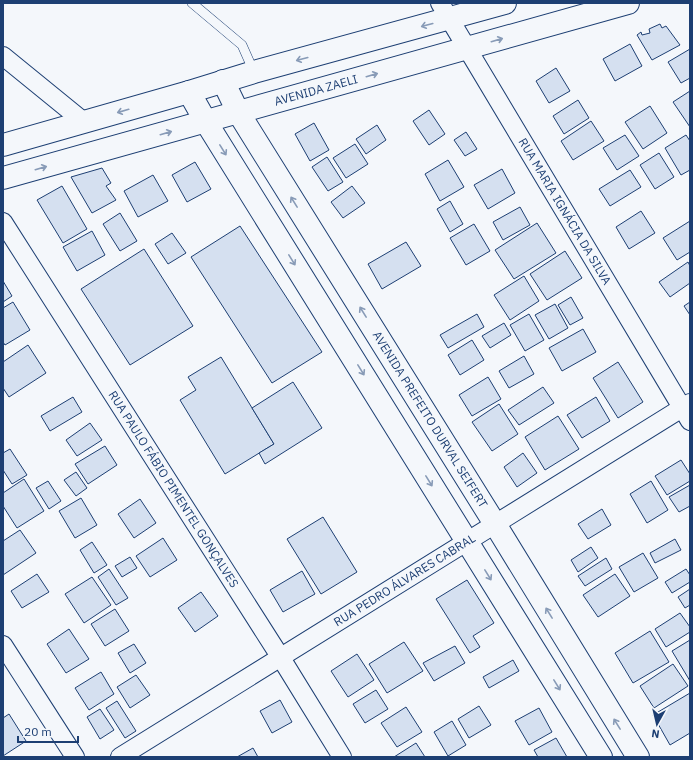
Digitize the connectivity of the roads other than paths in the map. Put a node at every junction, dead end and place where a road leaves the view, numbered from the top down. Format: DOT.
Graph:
graph roads {
  1 [pos="192,3"];
  2 [pos="505,3"];
  3 [pos="628,3"];
  4 [pos="444,11"];
  5 [pos="467,48"];
  6 [pos="3,56"];
  7 [pos="254,72"];
  8 [pos="223,81"];
  9 [pos="190,92"];
  10 [pos="238,112"];
  11 [pos="84,122"];
  12 [pos="206,122"];
  13 [pos="3,145"];
  14 [pos="3,178"];
  15 [pos="3,222"];
  16 [pos="687,411"];
  17 [pos="495,524"];
  18 [pos="468,542"];
  19 [pos="3,645"];
  20 [pos="281,658"];
  21 [pos="75,757"];
  22 [pos="120,757"];
  23 [pos="342,757"];
  24 [pos="601,757"];
  25 [pos="638,757"];
  1 -- 7 [label="lane"];
  2 -- 4 [label="street"];
  5 -- 3 [label="street, AVENIDA ZAELI, one-way"];
  4 -- 5 [label="street, RUA MARIA IGNÁCIA DA SILVA"];
  4 -- 7 [label="street, one-way"];
  10 -- 5 [label="street, AVENIDA ZAELI, one-way"];
  5 -- 16 [label="street, RUA MARIA IGNÁCIA DA SILVA"];
  6 -- 11 [label="street"];
  7 -- 8 [label="street"];
  8 -- 9 [label="street"];
  8 -- 10 [label="street, AVENIDA PREFEITO DURVAL SEIFERT"];
  9 -- 11 [label="street, one-way"];
  9 -- 12 [label="street"];
  10 -- 12 [label="street, AVENIDA ZAELI"];
  17 -- 10 [label="street, AVENIDA PREFEITO DURVAL SEIFERT, one-way"];
  11 -- 13 [label="street"];
  14 -- 12 [label="street, AVENIDA ZAELI, one-way"];
  12 -- 18 [label="street, one-way"];
  15 -- 20 [label="street, RUA PAULO FÁBIO PIMENTEL GONÇALVES"];
  16 -- 17 [label="street, RUA PEDRO ÁLVARES CABRAL"];
  17 -- 18 [label="street, RUA PEDRO ÁLVARES CABRAL"];
  25 -- 17 [label="street, AVENIDA PREFEITO DURVAL SEIFERT, one-way"];
  18 -- 20 [label="street, RUA PEDRO ÁLVARES CABRAL"];
  18 -- 24 [label="street, one-way"];
  19 -- 21 [label="street"];
  20 -- 22 [label="street, RUA PEDRO ÁLVARES CABRAL"];
  20 -- 23 [label="street, RUA PAULO FÁBIO PIMENTEL GONÇALVES"];
}
